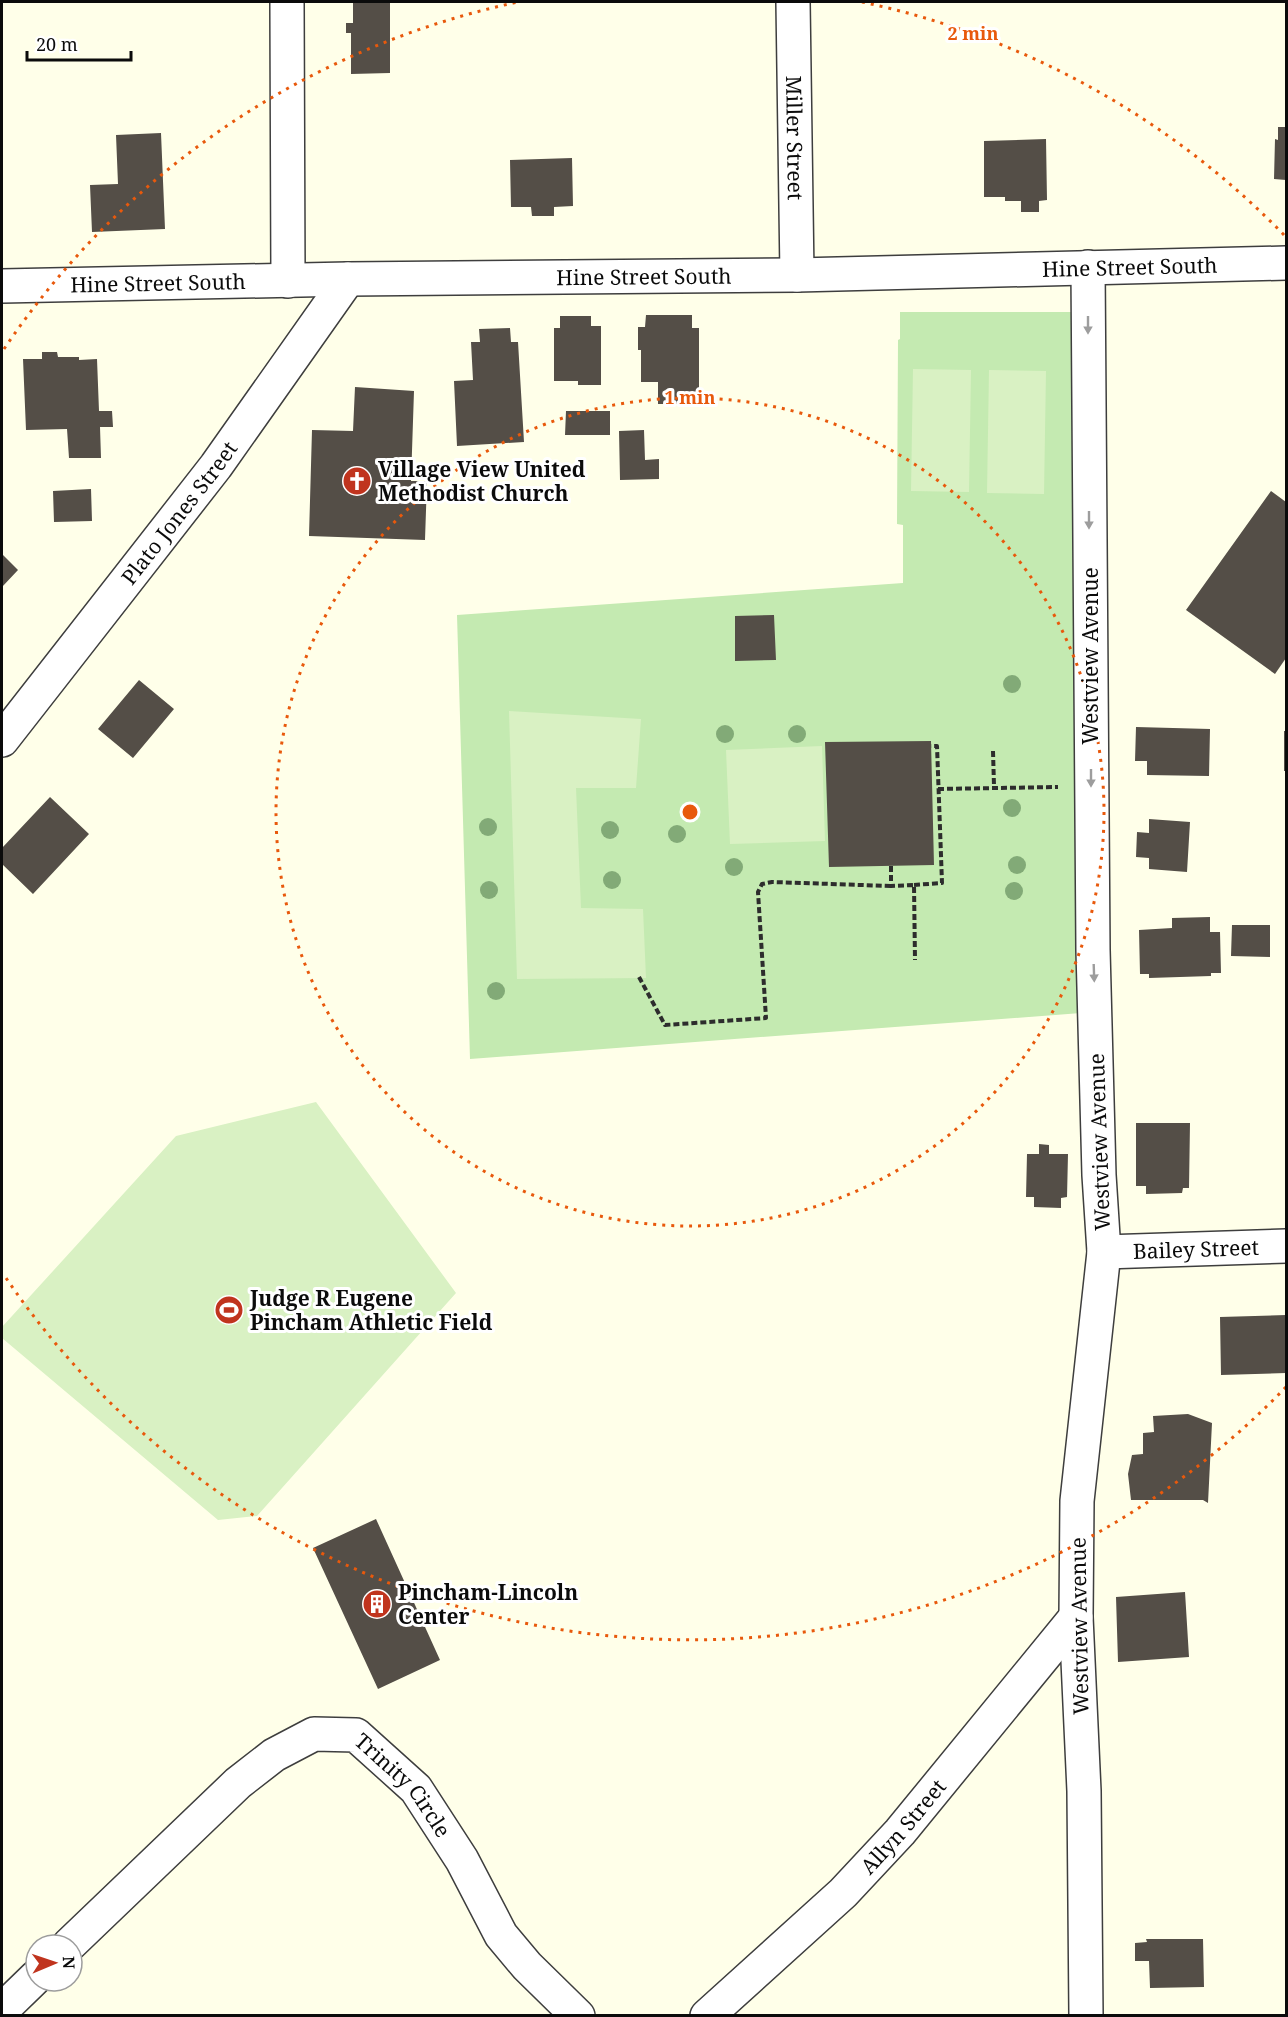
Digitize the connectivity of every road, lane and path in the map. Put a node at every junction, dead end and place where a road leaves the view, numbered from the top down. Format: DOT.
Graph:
graph roads {
  1 [pos="287,2"];
  2 [pos="793,2"];
  3 [pos="1287,263"];
  4 [pos="1088,267"];
  5 [pos="797,275"];
  6 [pos="348,279"];
  7 [pos="288,280"];
  8 [pos="2,286"];
  9 [pos="2,740"];
  10 [pos="931,746"];
  11 [pos="993,751"];
  12 [pos="994,787"];
  13 [pos="1091,787"];
  14 [pos="938,789"];
  15 [pos="891,866"];
  16 [pos="914,885"];
  17 [pos="891,886"];
  18 [pos="915,960"];
  19 [pos="639,977"];
  20 [pos="1287,1246"];
  21 [pos="1104,1252"];
  22 [pos="1076,1617"];
  23 [pos="82,1933"];
  24 [pos="24,1989"];
  25 [pos="2,2010"];
  26 [pos="578,2016"];
  27 [pos="707,2016"];
  28 [pos="1086,2016"];
  1 -- 7 [label="street"];
  2 -- 5 [label="street, Miller Street"];
  3 -- 4 [label="street, Hine Street South"];
  4 -- 5 [label="street, Hine Street South"];
  4 -- 13 [label="street, Westview Avenue, one-way"];
  5 -- 6 [label="street, Hine Street South"];
  6 -- 7 [label="street, Hine Street South"];
  6 -- 9 [label="street, Plato Jones Street"];
  7 -- 8 [label="street, Hine Street South"];
  10 -- 14 [label="path"];
  11 -- 12 [label="path"];
  12 -- 13 [label="path"];
  12 -- 14 [label="path"];
  13 -- 21 [label="street, Westview Avenue, one-way"];
  14 -- 16 [label="path"];
  15 -- 17 [label="path"];
  16 -- 17 [label="path"];
  16 -- 18 [label="path"];
  17 -- 19 [label="path"];
  20 -- 21 [label="street, Bailey Street"];
  21 -- 22 [label="street, Westview Avenue"];
  22 -- 27 [label="street, Allyn Street"];
  22 -- 28 [label="street, Westview Avenue"];
  23 -- 26 [label="street, Trinity Circle"];
  24 -- 25 [label="street"];
}
